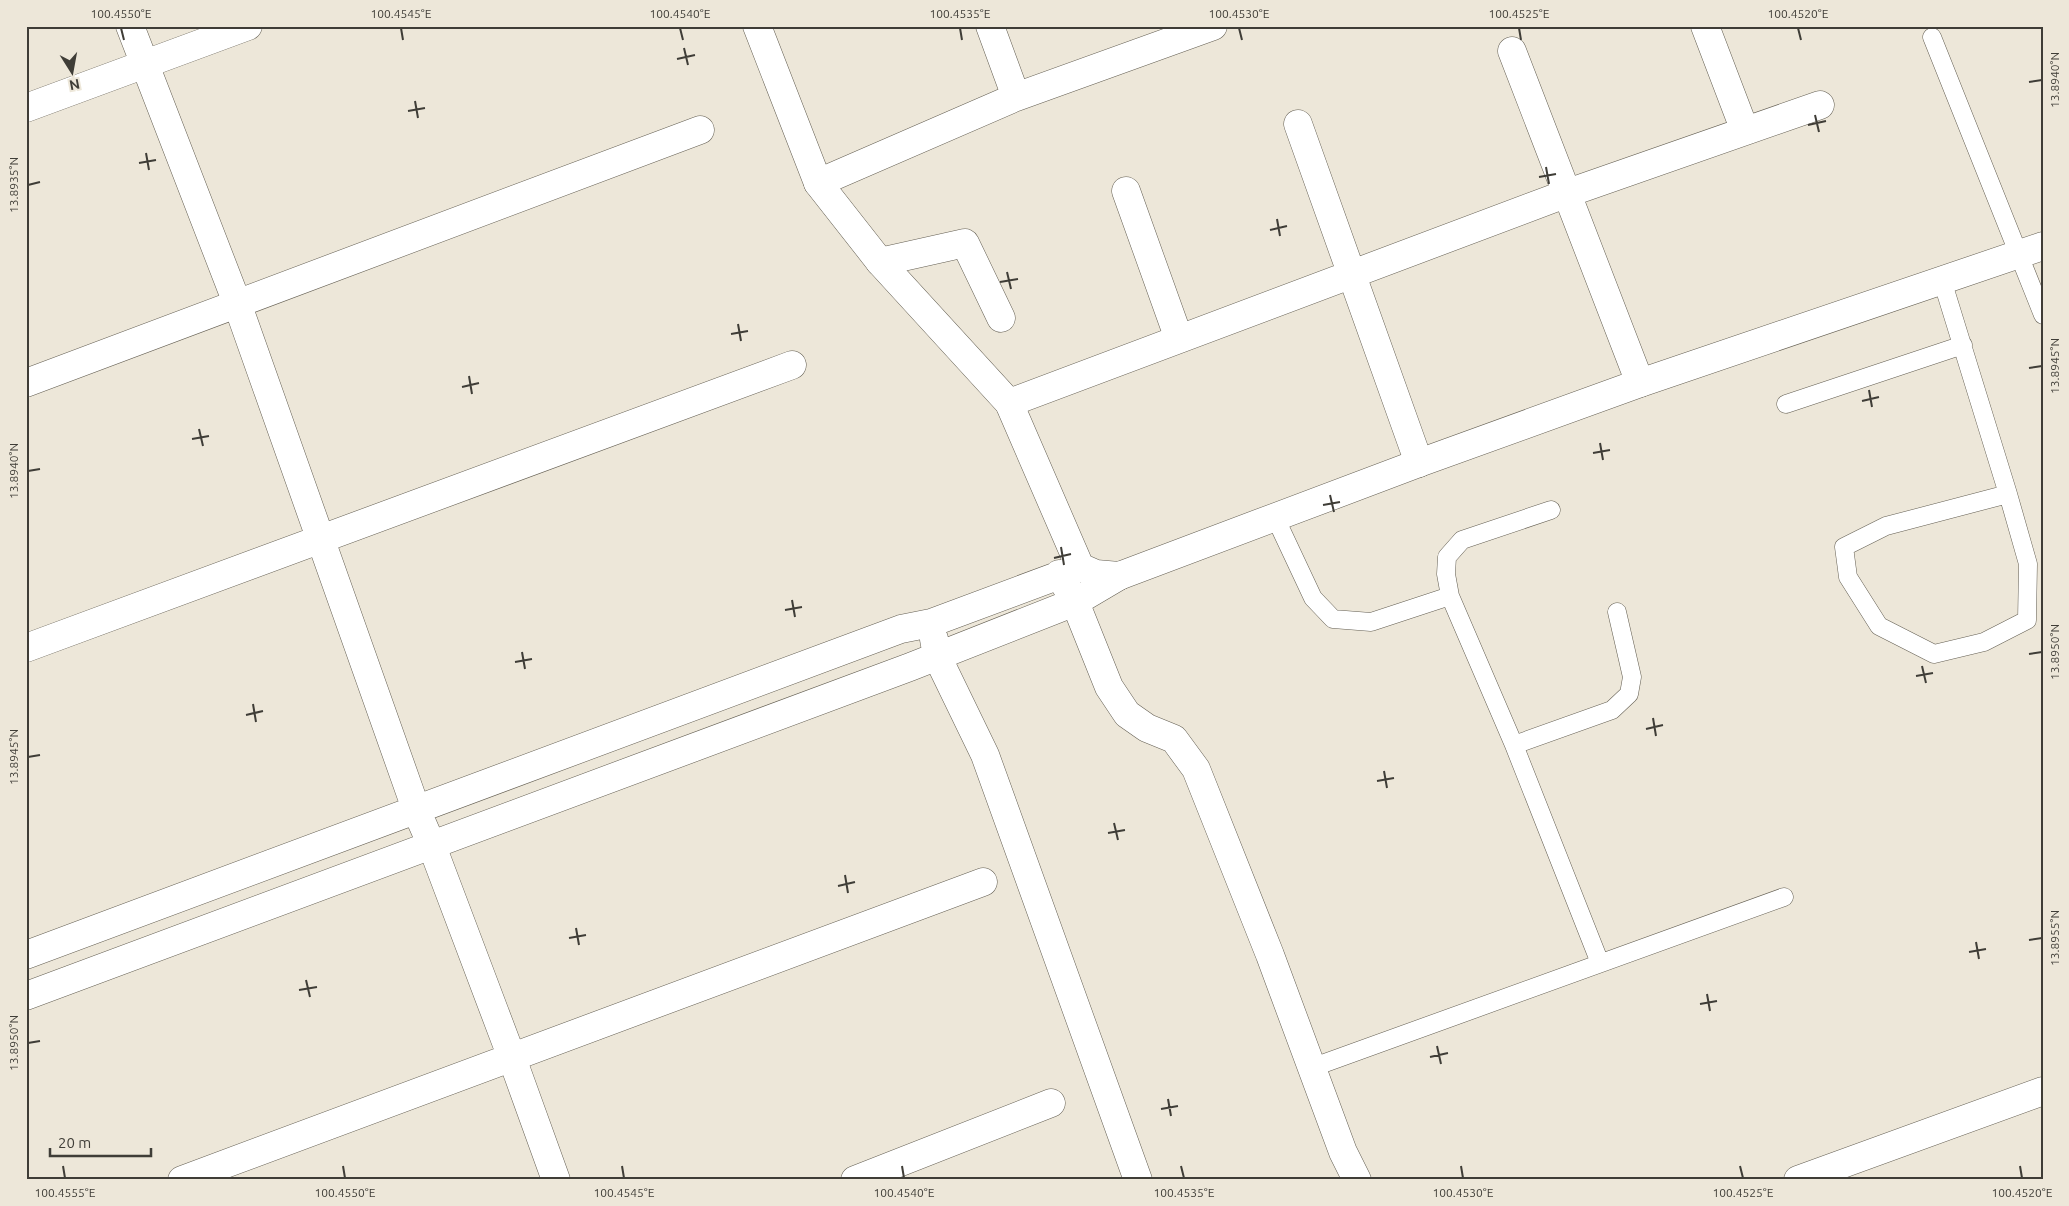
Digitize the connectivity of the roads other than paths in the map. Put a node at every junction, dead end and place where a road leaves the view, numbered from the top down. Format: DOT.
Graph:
graph roads {
  1 [pos="130,26"];
  2 [pos="248,26"];
  3 [pos="757,26"];
  4 [pos="990,26"];
  5 [pos="1213,26"];
  6 [pos="1705,26"];
  7 [pos="1932,37"];
  8 [pos="1512,51"];
  9 [pos="145,64"];
  10 [pos="1016,97"];
  11 [pos="1820,105"];
  12 [pos="26,108"];
  13 [pos="1298,124"];
  14 [pos="700,130"];
  15 [pos="1745,132"];
  16 [pos="818,183"];
  17 [pos="1126,191"];
  18 [pos="1568,193"];
  19 [pos="2043,246"];
  20 [pos="2018,255"];
  21 [pos="880,262"];
  22 [pos="1352,274"];
  23 [pos="1942,280"];
  24 [pos="237,303"];
  25 [pos="2043,315"];
  26 [pos="1001,318"];
  27 [pos="1179,339"];
  28 [pos="1963,345"];
  29 [pos="792,365"];
  30 [pos="26,383"];
  31 [pos="1640,383"];
  32 [pos="1009,403"];
  33 [pos="1786,404"];
  34 [pos="1420,462"];
  35 [pos="2008,494"];
  36 [pos="1551,510"];
  37 [pos="1275,517"];
  38 [pos="321,540"];
  39 [pos="1070,571"];
  40 [pos="1119,576"];
  41 [pos="1450,596"];
  42 [pos="1075,602"];
  43 [pos="1617,612"];
  44 [pos="931,623"];
  45 [pos="26,648"];
  46 [pos="937,656"];
  47 [pos="1514,745"];
  48 [pos="416,809"];
  49 [pos="432,846"];
  50 [pos="983,882"];
  51 [pos="1784,897"];
  52 [pos="26,955"];
  53 [pos="1600,963"];
  54 [pos="26,996"];
  55 [pos="512,1058"];
  56 [pos="1311,1068"];
  57 [pos="2043,1092"];
  58 [pos="1051,1103"];
  59 [pos="182,1180"];
  60 [pos="556,1180"];
  61 [pos="855,1180"];
  62 [pos="1138,1180"];
  63 [pos="1357,1180"];
  64 [pos="1798,1180"];
  1 -- 9 [label="street"];
  2 -- 9 [label="street"];
  3 -- 16 [label="street"];
  4 -- 10 [label="street"];
  5 -- 10 [label="street"];
  6 -- 15 [label="street"];
  7 -- 20 [label="lane"];
  8 -- 18 [label="street"];
  9 -- 12 [label="street"];
  9 -- 24 [label="street"];
  10 -- 16 [label="street"];
  11 -- 15 [label="street"];
  13 -- 22 [label="street"];
  14 -- 24 [label="street"];
  15 -- 18 [label="street"];
  16 -- 21 [label="street"];
  17 -- 27 [label="street"];
  18 -- 22 [label="street"];
  18 -- 31 [label="street"];
  19 -- 20 [label="street"];
  20 -- 23 [label="street"];
  20 -- 25 [label="lane"];
  21 -- 26 [label="street"];
  21 -- 32 [label="street"];
  22 -- 27 [label="street"];
  22 -- 34 [label="street"];
  23 -- 28 [label="lane"];
  23 -- 31 [label="street"];
  24 -- 30 [label="street"];
  24 -- 38 [label="street"];
  27 -- 32 [label="street"];
  28 -- 33 [label="lane"];
  28 -- 35 [label="lane"];
  29 -- 38 [label="street"];
  31 -- 34 [label="street"];
  32 -- 39 [label="street"];
  34 -- 37 [label="street"];
  35 -- 35 [label="lane"];
  36 -- 41 [label="lane"];
  37 -- 40 [label="street"];
  37 -- 41 [label="lane"];
  38 -- 45 [label="street"];
  38 -- 48 [label="street"];
  39 -- 40 [label="street"];
  39 -- 42 [label="street"];
  39 -- 44 [label="street"];
  40 -- 42 [label="street"];
  41 -- 47 [label="lane"];
  42 -- 46 [label="street"];
  42 -- 56 [label="street"];
  43 -- 47 [label="lane"];
  44 -- 46 [label="street"];
  44 -- 48 [label="street"];
  46 -- 49 [label="street"];
  46 -- 62 [label="street"];
  47 -- 53 [label="lane"];
  48 -- 49 [label="street"];
  48 -- 52 [label="street"];
  49 -- 54 [label="street"];
  49 -- 55 [label="street"];
  50 -- 55 [label="street"];
  51 -- 53 [label="lane"];
  53 -- 56 [label="lane"];
  55 -- 59 [label="street"];
  55 -- 60 [label="street"];
  56 -- 63 [label="street"];
  57 -- 64 [label="street"];
  58 -- 61 [label="street"];
}
